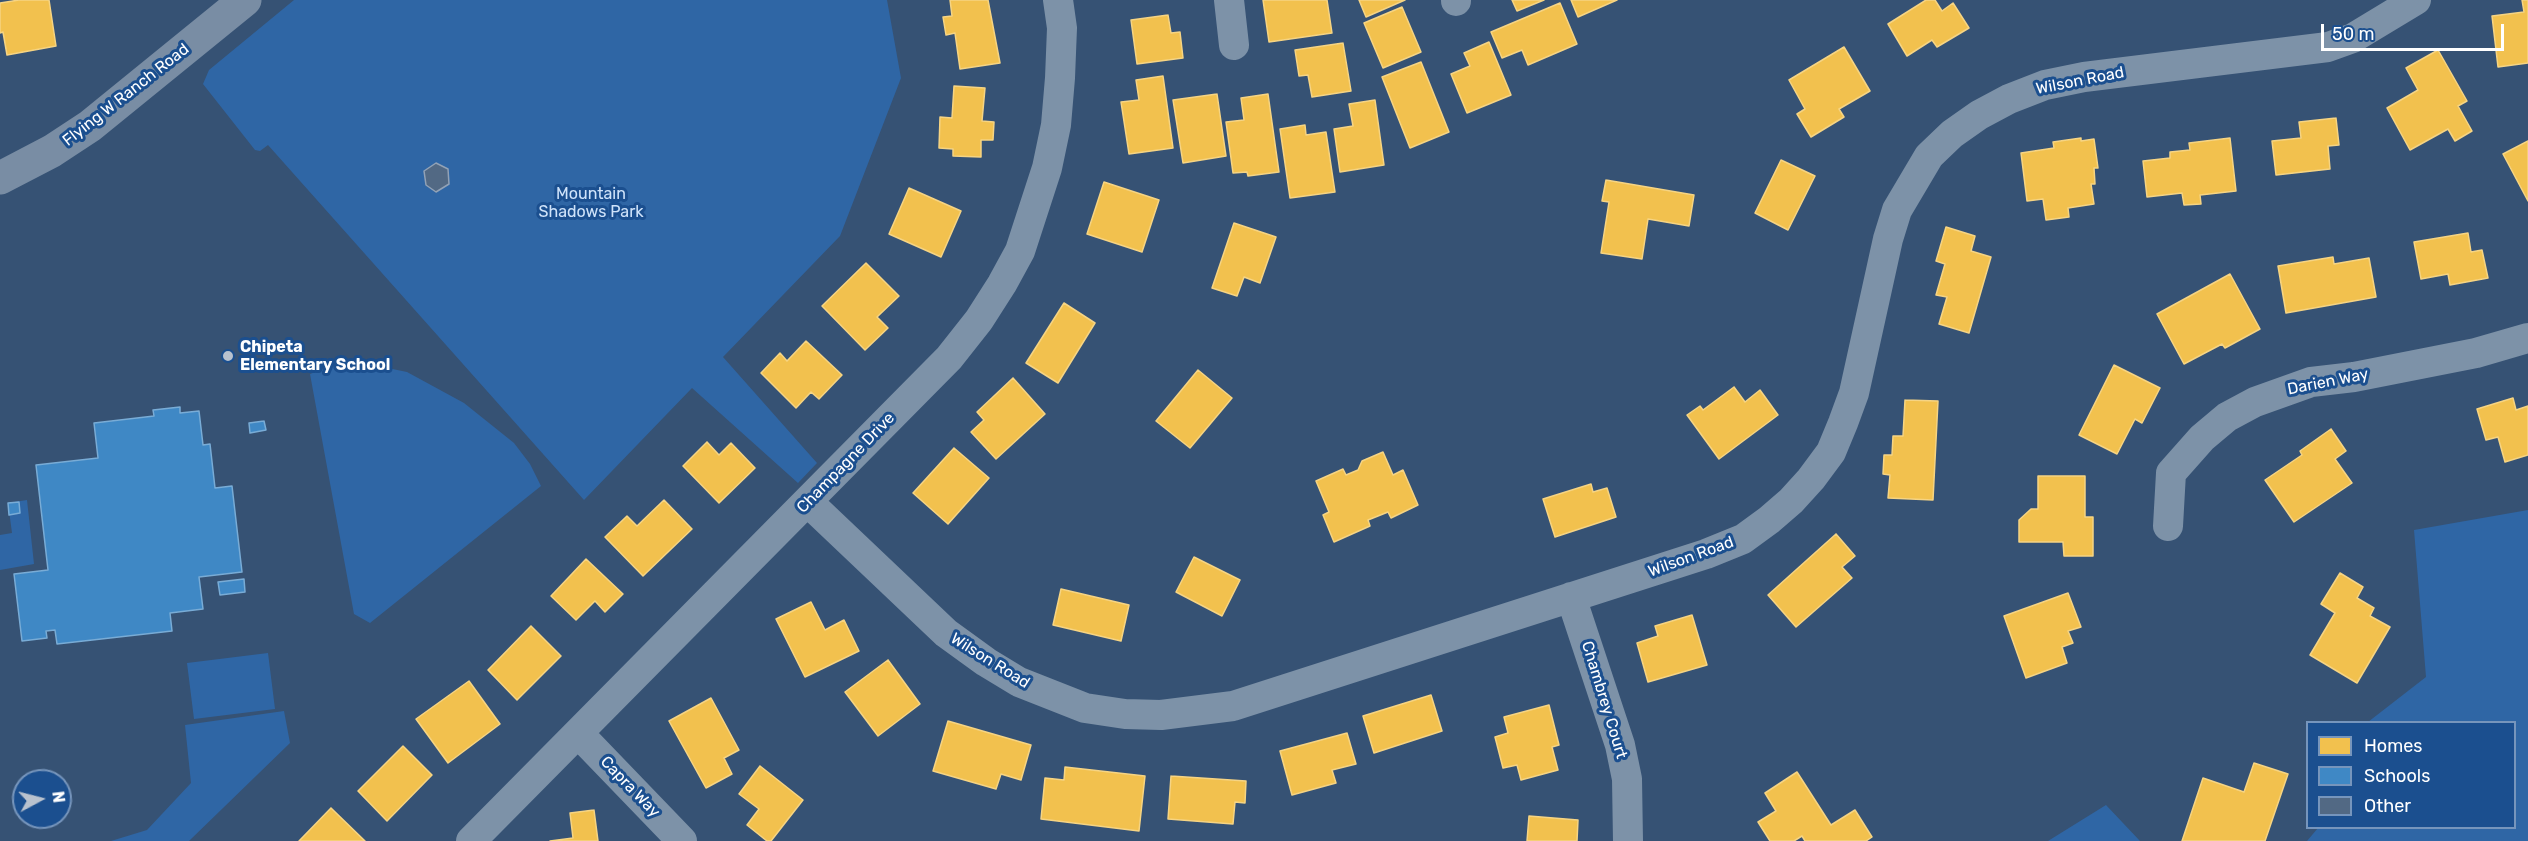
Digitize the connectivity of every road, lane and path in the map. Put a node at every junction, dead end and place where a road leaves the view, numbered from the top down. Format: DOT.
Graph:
graph roads {
  1 [pos="245,0"];
  2 [pos="1058,0"];
  3 [pos="1228,0"];
  4 [pos="2416,0"];
  5 [pos="1234,45"];
  6 [pos="0,178"];
  7 [pos="2528,338"];
  8 [pos="808,502"];
  9 [pos="2168,526"];
  10 [pos="1571,597"];
  11 [pos="578,733"];
  12 [pos="471,841"];
  13 [pos="682,841"];
  14 [pos="1628,841"];
  1 -- 6 [label="street, Flying W Ranch Road"];
  2 -- 8 [label="street, Champagne Drive"];
  3 -- 5 [label="street"];
  4 -- 10 [label="street, Wilson Road"];
  7 -- 9 [label="street, Darien Way"];
  8 -- 10 [label="street, Wilson Road"];
  8 -- 11 [label="street, Champagne Drive"];
  10 -- 14 [label="street, Chambrey Court"];
  11 -- 12 [label="street, Champagne Drive"];
  11 -- 13 [label="street, Capra Way"];
}
